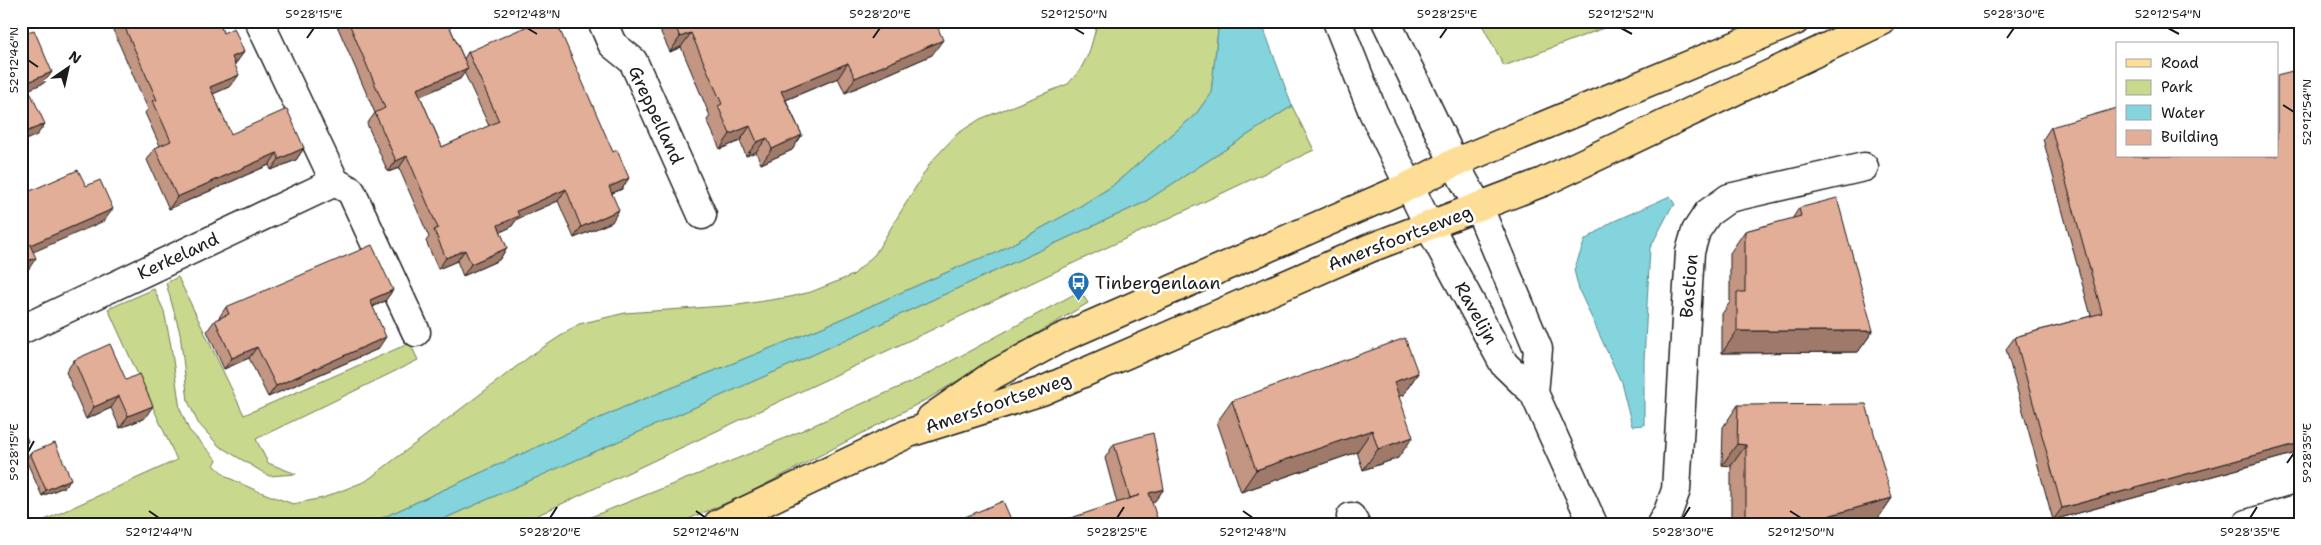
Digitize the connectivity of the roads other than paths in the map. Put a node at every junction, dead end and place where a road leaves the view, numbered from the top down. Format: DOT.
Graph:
graph roads {
  1 [pos="259,21"];
  2 [pos="602,21"];
  3 [pos="1337,21"];
  4 [pos="1386,21"];
  5 [pos="1795,21"];
  6 [pos="1882,21"];
  7 [pos="1454,163"];
  8 [pos="1864,167"];
  9 [pos="335,182"];
  10 [pos="1409,186"];
  11 [pos="1479,208"];
  12 [pos="702,215"];
  13 [pos="1429,226"];
  14 [pos="21,330"];
  15 [pos="416,332"];
  16 [pos="1534,393"];
  17 [pos="909,433"];
  18 [pos="2300,508"];
  19 [pos="718,524"];
  20 [pos="1593,524"];
  21 [pos="1661,524"];
  22 [pos="2247,524"];
  1 -- 9 [label="street"];
  2 -- 12 [label="street, Greppelland"];
  3 -- 10 [label="street"];
  4 -- 7 [label="street"];
  5 -- 7 [label="main road, Amersfoortseweg"];
  6 -- 11 [label="main road, Amersfoortseweg"];
  7 -- 10 [label="main road, Amersfoortseweg"];
  7 -- 11 [label="street, Ravelijn"];
  8 -- 21 [label="street, Bastion"];
  9 -- 14 [label="street, Kerkeland"];
  9 -- 15 [label="street"];
  10 -- 13 [label="street, Ravelijn"];
  10 -- 17 [label="main road, Amersfoortseweg"];
  11 -- 13 [label="main road, Amersfoortseweg"];
  11 -- 16 [label="street, Ravelijn"];
  13 -- 16 [label="street, Ravelijn"];
  13 -- 17 [label="main road, Amersfoortseweg"];
  16 -- 20 [label="street, Ravelijn"];
  17 -- 19 [label="main road, Amersfoortseweg"];
  18 -- 22 [label="street"];
}
